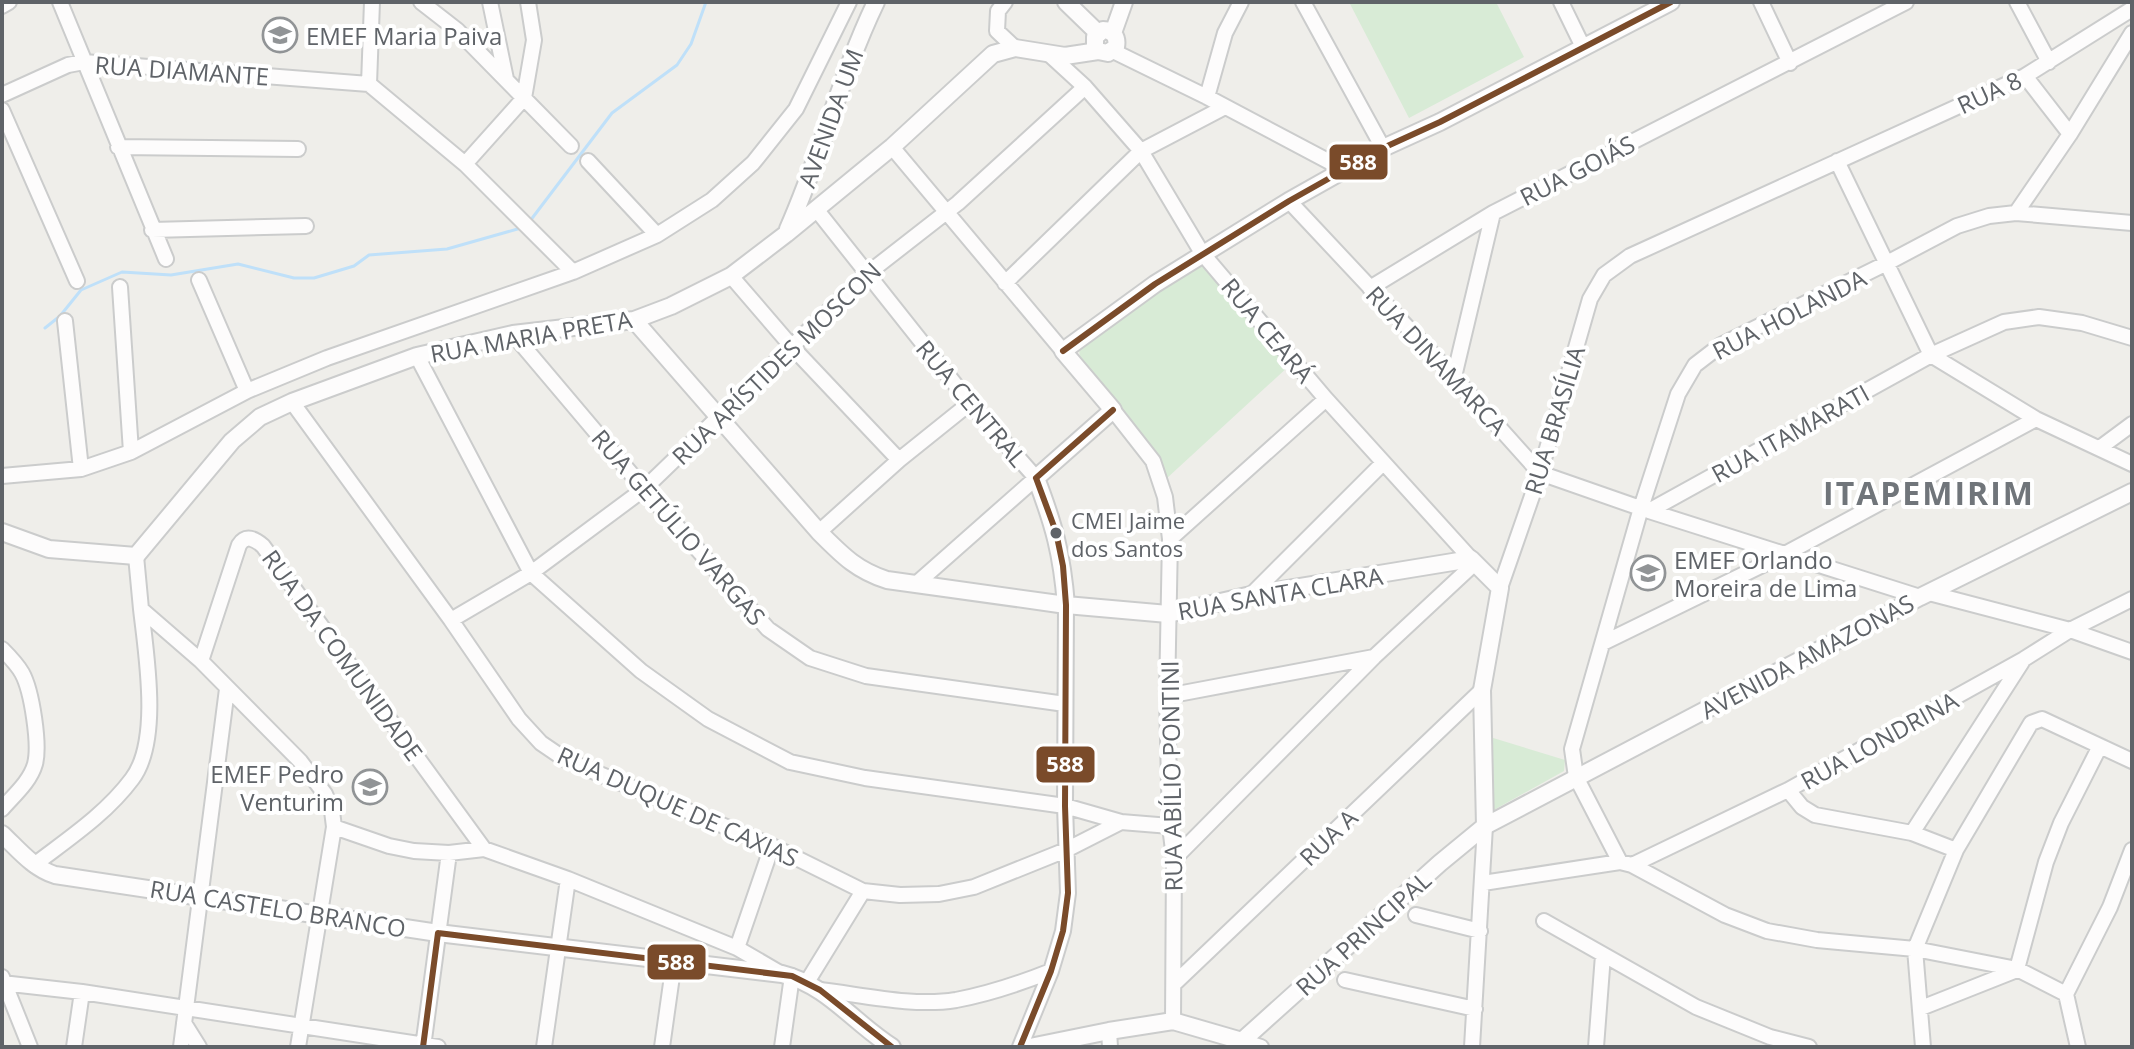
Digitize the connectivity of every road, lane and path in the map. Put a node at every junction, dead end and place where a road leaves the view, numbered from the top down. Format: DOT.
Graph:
graph roads {
  1 [pos="9,2"];
  2 [pos="60,2"];
  3 [pos="372,2"];
  4 [pos="421,2"];
  5 [pos="490,2"];
  6 [pos="528,2"];
  7 [pos="849,2"];
  8 [pos="876,2"];
  9 [pos="1005,2"];
  10 [pos="1066,2"];
  11 [pos="1124,2"];
  12 [pos="1241,2"];
  13 [pos="1303,2"];
  14 [pos="1561,2"];
  15 [pos="1671,2"];
  16 [pos="1761,2"];
  17 [pos="1906,2"];
  18 [pos="2017,2"];
  19 [pos="2,6"];
  20 [pos="2132,9"];
  21 [pos="1105,33"];
  22 [pos="2132,33"];
  23 [pos="1583,47"];
  24 [pos="1015,48"];
  25 [pos="1106,51"];
  26 [pos="1049,54"];
  27 [pos="84,62"];
  28 [pos="2049,62"];
  29 [pos="1790,63"];
  30 [pos="2025,76"];
  31 [pos="506,79"];
  32 [pos="369,84"];
  33 [pos="1085,87"];
  34 [pos="2,95"];
  35 [pos="1207,97"];
  36 [pos="524,98"];
  37 [pos="1223,108"];
  38 [pos="2,110"];
  39 [pos="2070,134"];
  40 [pos="571,146"];
  41 [pos="118,147"];
  42 [pos="892,147"];
  43 [pos="1383,148"];
  44 [pos="298,149"];
  45 [pos="1141,151"];
  46 [pos="588,161"];
  47 [pos="1838,161"];
  48 [pos="465,164"];
  49 [pos="1343,169"];
  50 [pos="1289,201"];
  51 [pos="816,209"];
  52 [pos="947,211"];
  53 [pos="1493,213"];
  54 [pos="2016,213"];
  55 [pos="2132,223"];
  56 [pos="306,226"];
  57 [pos="152,230"];
  58 [pos="786,234"];
  59 [pos="657,235"];
  60 [pos="1202,253"];
  61 [pos="166,259"];
  62 [pos="1887,263"];
  63 [pos="573,272"];
  64 [pos="867,274"];
  65 [pos="731,276"];
  66 [pos="199,280"];
  67 [pos="77,281"];
  68 [pos="1005,283"];
  69 [pos="120,287"];
  70 [pos="1370,288"];
  71 [pos="634,320"];
  72 [pos="65,321"];
  73 [pos="513,334"];
  74 [pos="2132,338"];
  75 [pos="793,348"];
  76 [pos="1063,351"];
  77 [pos="1931,355"];
  78 [pos="417,356"];
  79 [pos="1454,377"];
  80 [pos="247,391"];
  81 [pos="1326,399"];
  82 [pos="292,402"];
  83 [pos="970,403"];
  84 [pos="1113,410"];
  85 [pos="719,418"];
  86 [pos="2036,419"];
  87 [pos="2132,424"];
  88 [pos="2101,447"];
  89 [pos="131,452"];
  90 [pos="899,460"];
  91 [pos="1383,463"];
  92 [pos="2132,464"];
  93 [pos="81,469"];
  94 [pos="1540,473"];
  95 [pos="2,476"];
  96 [pos="1036,478"];
  97 [pos="644,489"];
  98 [pos="2132,492"];
  99 [pos="1645,510"];
  100 [pos="2,532"];
  101 [pos="819,532"];
  102 [pos="1170,539"];
  103 [pos="1785,554"];
  104 [pos="136,556"];
  105 [pos="1473,561"];
  106 [pos="531,573"];
  107 [pos="916,584"];
  108 [pos="1500,588"];
  109 [pos="1251,595"];
  110 [pos="1924,595"];
  111 [pos="2132,599"];
  112 [pos="1066,605"];
  113 [pos="141,609"];
  114 [pos="1168,614"];
  115 [pos="451,620"];
  116 [pos="2070,630"];
  117 [pos="1603,643"];
  118 [pos="2,649"];
  119 [pos="2132,652"];
  120 [pos="1374,657"];
  121 [pos="2024,659"];
  122 [pos="201,661"];
  123 [pos="227,689"];
  124 [pos="1482,690"];
  125 [pos="1167,696"];
  126 [pos="1065,704"];
  127 [pos="2100,746"];
  128 [pos="2132,761"];
  129 [pos="1576,777"];
  130 [pos="1788,790"];
  131 [pos="1065,806"];
  132 [pos="2,809"];
  133 [pos="1121,822"];
  134 [pos="1170,826"];
  135 [pos="1485,826"];
  136 [pos="334,827"];
  137 [pos="1912,833"];
  138 [pos="2,834"];
  139 [pos="772,846"];
  140 [pos="484,849"];
  141 [pos="1066,850"];
  142 [pos="1956,850"];
  143 [pos="2132,850"];
  144 [pos="449,853"];
  145 [pos="1174,859"];
  146 [pos="1626,863"];
  147 [pos="34,865"];
  148 [pos="568,879"];
  149 [pos="1483,883"];
  150 [pos="863,891"];
  151 [pos="199,895"];
  152 [pos="319,914"];
  153 [pos="1416,915"];
  154 [pos="1544,921"];
  155 [pos="1480,931"];
  156 [pos="438,933"];
  157 [pos="557,947"];
  158 [pos="737,948"];
  159 [pos="1915,949"];
  160 [pos="1603,955"];
  161 [pos="674,962"];
  162 [pos="2017,969"];
  163 [pos="1051,971"];
  164 [pos="800,980"];
  165 [pos="1345,980"];
  166 [pos="3,981"];
  167 [pos="1174,984"];
  168 [pos="82,992"];
  169 [pos="2066,994"];
  170 [pos="1921,1008"];
  171 [pos="1475,1009"];
  172 [pos="185,1016"];
  173 [pos="1173,1021"];
  174 [pos="301,1028"];
  175 [pos="1110,1039"];
  176 [pos="1242,1041"];
  177 [pos="428,1046"];
  178 [pos="30,1047"];
  179 [pos="74,1047"];
  180 [pos="181,1047"];
  181 [pos="199,1047"];
  182 [pos="298,1047"];
  183 [pos="544,1047"];
  184 [pos="662,1047"];
  185 [pos="782,1047"];
  186 [pos="892,1047"];
  187 [pos="1020,1047"];
  188 [pos="1030,1047"];
  189 [pos="1261,1047"];
  190 [pos="1472,1047"];
  191 [pos="1596,1047"];
  192 [pos="1809,1047"];
  193 [pos="1923,1047"];
  194 [pos="2078,1047"];
  1 -- 19 [label="street"];
  2 -- 27 [label="street"];
  3 -- 32 [label="street"];
  4 -- 31 [label="street"];
  5 -- 31 [label="street"];
  6 -- 36 [label="street"];
  7 -- 59 [label="street"];
  8 -- 58 [label="street, AVENIDA UM"];
  9 -- 24 [label="street"];
  10 -- 21 [label="street"];
  11 -- 21 [label="street"];
  12 -- 35 [label="street"];
  13 -- 43 [label="street"];
  14 -- 23 [label="street"];
  15 -- 23 [label="street"];
  16 -- 29 [label="street"];
  17 -- 29 [label="street, RUA GOIÁS"];
  18 -- 28 [label="street"];
  20 -- 28 [label="street, RUA 8"];
  21 -- 25 [label="street"];
  22 -- 39 [label="street"];
  23 -- 43 [label="street"];
  24 -- 26 [label="street"];
  24 -- 42 [label="street, RUA MARIA PRETA"];
  25 -- 26 [label="street"];
  25 -- 35 [label="street"];
  26 -- 33 [label="street, RUA CEARÁ"];
  27 -- 32 [label="street, RUA DIAMANTE"];
  27 -- 34 [label="street, RUA DIAMANTE"];
  27 -- 41 [label="street"];
  28 -- 30 [label="street, RUA 8"];
  29 -- 53 [label="street, RUA GOIÁS"];
  30 -- 39 [label="street"];
  30 -- 47 [label="street, RUA 8"];
  31 -- 36 [label="street"];
  32 -- 48 [label="street"];
  33 -- 45 [label="street, RUA CEARÁ"];
  33 -- 52 [label="street, RUA ARÍSTIDES MOSCON"];
  35 -- 37 [label="street"];
  36 -- 40 [label="street"];
  36 -- 48 [label="street"];
  37 -- 45 [label="street"];
  37 -- 49 [label="street"];
  38 -- 67 [label="street"];
  39 -- 54 [label="street"];
  41 -- 44 [label="street"];
  41 -- 57 [label="street"];
  42 -- 51 [label="street, RUA MARIA PRETA"];
  42 -- 52 [label="street, RUA ABÍLIO PONTINI"];
  43 -- 49 [label="street"];
  45 -- 60 [label="street, RUA CEARÁ"];
  45 -- 68 [label="street"];
  46 -- 59 [label="street"];
  47 -- 62 [label="street"];
  47 -- 94 [label="street, RUA BRASÍLIA"];
  48 -- 63 [label="street"];
  49 -- 50 [label="street"];
  50 -- 60 [label="street"];
  50 -- 70 [label="street, RUA DINAMARCA"];
  51 -- 58 [label="street, RUA MARIA PRETA"];
  51 -- 64 [label="street, RUA CENTRAL"];
  52 -- 64 [label="street, RUA ARÍSTIDES MOSCON"];
  52 -- 68 [label="street, RUA ABÍLIO PONTINI"];
  53 -- 70 [label="street, RUA GOIÁS"];
  53 -- 79 [label="street"];
  54 -- 55 [label="street, RUA HOLANDA"];
  54 -- 62 [label="street, RUA HOLANDA"];
  56 -- 57 [label="street"];
  57 -- 61 [label="street"];
  58 -- 65 [label="street, RUA MARIA PRETA"];
  59 -- 63 [label="street"];
  60 -- 76 [label="street"];
  60 -- 81 [label="street, RUA CEARÁ"];
  62 -- 77 [label="street"];
  62 -- 99 [label="street, RUA HOLANDA"];
  63 -- 80 [label="street"];
  64 -- 75 [label="street, RUA ARÍSTIDES MOSCON"];
  64 -- 83 [label="street, RUA CENTRAL"];
  65 -- 71 [label="street, RUA MARIA PRETA"];
  65 -- 75 [label="street"];
  66 -- 80 [label="street"];
  68 -- 76 [label="street, RUA ABÍLIO PONTINI"];
  69 -- 89 [label="street"];
  70 -- 79 [label="street, RUA DINAMARCA"];
  71 -- 73 [label="street, RUA MARIA PRETA"];
  71 -- 85 [label="street, RUA SANTA CLARA"];
  72 -- 93 [label="street"];
  73 -- 78 [label="street, RUA MARIA PRETA"];
  73 -- 97 [label="street, RUA GETÚLIO VARGAS"];
  74 -- 77 [label="street, RUA ITAMARATI"];
  75 -- 85 [label="street, RUA ARÍSTIDES MOSCON"];
  75 -- 90 [label="street"];
  76 -- 84 [label="street, RUA ABÍLIO PONTINI"];
  77 -- 86 [label="street"];
  77 -- 99 [label="street, RUA ITAMARATI"];
  78 -- 82 [label="street, RUA MARIA PRETA"];
  78 -- 106 [label="street"];
  79 -- 94 [label="street, RUA DINAMARCA"];
  80 -- 89 [label="street"];
  81 -- 91 [label="street, RUA CEARÁ"];
  81 -- 102 [label="street"];
  82 -- 104 [label="street, RUA MARIA PRETA"];
  82 -- 115 [label="street, RUA DUQUE DE CAXIAS"];
  83 -- 90 [label="street"];
  83 -- 96 [label="street, RUA CENTRAL"];
  84 -- 96 [label="street"];
  84 -- 102 [label="street, RUA ABÍLIO PONTINI"];
  85 -- 97 [label="street, RUA ARÍSTIDES MOSCON"];
  85 -- 101 [label="street, RUA SANTA CLARA"];
  86 -- 88 [label="street"];
  86 -- 103 [label="street"];
  87 -- 88 [label="street"];
  88 -- 92 [label="street"];
  89 -- 93 [label="street"];
  90 -- 101 [label="street"];
  91 -- 105 [label="street, RUA CEARÁ"];
  91 -- 109 [label="street"];
  93 -- 95 [label="street"];
  94 -- 99 [label="street, RUA DINAMARCA"];
  94 -- 108 [label="street, RUA BRASÍLIA"];
  96 -- 107 [label="street"];
  96 -- 112 [label="street, RUA CENTRAL"];
  97 -- 106 [label="street, RUA ARÍSTIDES MOSCON"];
  97 -- 126 [label="street, RUA GETÚLIO VARGAS"];
  98 -- 110 [label="street, AVENIDA AMAZONAS"];
  99 -- 103 [label="street, RUA DINAMARCA"];
  99 -- 117 [label="street, RUA HOLANDA"];
  100 -- 104 [label="street"];
  101 -- 107 [label="street, RUA SANTA CLARA"];
  102 -- 114 [label="street, RUA ABÍLIO PONTINI"];
  103 -- 110 [label="street, RUA DINAMARCA"];
  103 -- 117 [label="street"];
  104 -- 113 [label="street"];
  105 -- 108 [label="street"];
  105 -- 109 [label="street, RUA SANTA CLARA"];
  105 -- 120 [label="street"];
  106 -- 115 [label="street, RUA ARÍSTIDES MOSCON"];
  106 -- 131 [label="street"];
  107 -- 112 [label="street, RUA SANTA CLARA"];
  108 -- 124 [label="street, RUA BRASÍLIA"];
  109 -- 114 [label="street, RUA SANTA CLARA"];
  110 -- 116 [label="street, RUA DINAMARCA"];
  110 -- 129 [label="street, AVENIDA AMAZONAS"];
  111 -- 116 [label="street, RUA LONDRINA"];
  112 -- 114 [label="street, RUA SANTA CLARA"];
  112 -- 126 [label="street, RUA CENTRAL"];
  113 -- 122 [label="street"];
  113 -- 147 [label="street"];
  114 -- 125 [label="street, RUA ABÍLIO PONTINI"];
  115 -- 139 [label="street, RUA DUQUE DE CAXIAS"];
  116 -- 119 [label="street, RUA DINAMARCA"];
  116 -- 121 [label="street, RUA LONDRINA"];
  117 -- 129 [label="street, RUA HOLANDA"];
  118 -- 132 [label="street"];
  120 -- 125 [label="street"];
  120 -- 145 [label="street"];
  121 -- 130 [label="street, RUA LONDRINA"];
  121 -- 137 [label="street"];
  122 -- 123 [label="street"];
  122 -- 140 [label="street, RUA DA COMUNIDADE"];
  123 -- 136 [label="street"];
  123 -- 151 [label="street"];
  124 -- 135 [label="street, RUA BRASÍLIA"];
  124 -- 167 [label="street, RUA A"];
  125 -- 134 [label="street, RUA ABÍLIO PONTINI"];
  126 -- 131 [label="street, RUA CENTRAL"];
  127 -- 128 [label="street"];
  127 -- 142 [label="street"];
  127 -- 162 [label="street"];
  129 -- 135 [label="street, AVENIDA AMAZONAS"];
  129 -- 146 [label="street"];
  130 -- 137 [label="street"];
  130 -- 146 [label="street, RUA LONDRINA"];
  131 -- 133 [label="street"];
  131 -- 141 [label="street, RUA CENTRAL"];
  133 -- 134 [label="street"];
  133 -- 141 [label="street, RUA DUQUE DE CAXIAS"];
  134 -- 145 [label="street, RUA ABÍLIO PONTINI"];
  135 -- 149 [label="street"];
  135 -- 176 [label="street, RUA PRINCIPAL"];
  136 -- 144 [label="street"];
  136 -- 152 [label="street"];
  137 -- 142 [label="street"];
  138 -- 147 [label="street, RUA CASTELO BRANCO"];
  139 -- 150 [label="street, RUA DUQUE DE CAXIAS"];
  139 -- 158 [label="street"];
  140 -- 144 [label="street"];
  140 -- 148 [label="street"];
  141 -- 150 [label="street, RUA DUQUE DE CAXIAS"];
  141 -- 163 [label="street, RUA CENTRAL"];
  142 -- 159 [label="street"];
  143 -- 169 [label="street"];
  144 -- 156 [label="street"];
  145 -- 167 [label="street, RUA ABÍLIO PONTINI"];
  146 -- 149 [label="street, RUA LONDRINA"];
  146 -- 159 [label="street"];
  147 -- 151 [label="street, RUA CASTELO BRANCO"];
  148 -- 157 [label="street"];
  148 -- 158 [label="street"];
  149 -- 155 [label="street"];
  150 -- 164 [label="street"];
  151 -- 152 [label="street, RUA CASTELO BRANCO"];
  151 -- 172 [label="street"];
  152 -- 156 [label="street, RUA CASTELO BRANCO"];
  152 -- 174 [label="street"];
  153 -- 155 [label="street"];
  154 -- 160 [label="street"];
  155 -- 171 [label="street"];
  156 -- 157 [label="street, RUA CASTELO BRANCO"];
  156 -- 177 [label="street"];
  157 -- 161 [label="street, RUA CASTELO BRANCO"];
  157 -- 183 [label="street"];
  158 -- 164 [label="street"];
  159 -- 162 [label="street"];
  159 -- 170 [label="street"];
  160 -- 191 [label="street"];
  160 -- 192 [label="street"];
  161 -- 164 [label="street, RUA CASTELO BRANCO"];
  161 -- 184 [label="street"];
  162 -- 169 [label="street"];
  162 -- 170 [label="street"];
  163 -- 164 [label="street"];
  163 -- 187 [label="street, RUA CENTRAL"];
  164 -- 185 [label="street"];
  164 -- 186 [label="street"];
  165 -- 171 [label="street"];
  166 -- 168 [label="street"];
  166 -- 178 [label="street"];
  167 -- 173 [label="street, RUA ABÍLIO PONTINI"];
  168 -- 172 [label="street"];
  168 -- 179 [label="street"];
  169 -- 194 [label="street"];
  170 -- 193 [label="street"];
  171 -- 190 [label="street"];
  172 -- 174 [label="street"];
  172 -- 180 [label="street"];
  172 -- 181 [label="street"];
  173 -- 175 [label="street"];
  173 -- 176 [label="street"];
  174 -- 177 [label="street"];
  174 -- 182 [label="street"];
  175 -- 188 [label="street"];
  176 -- 189 [label="street"];
}
